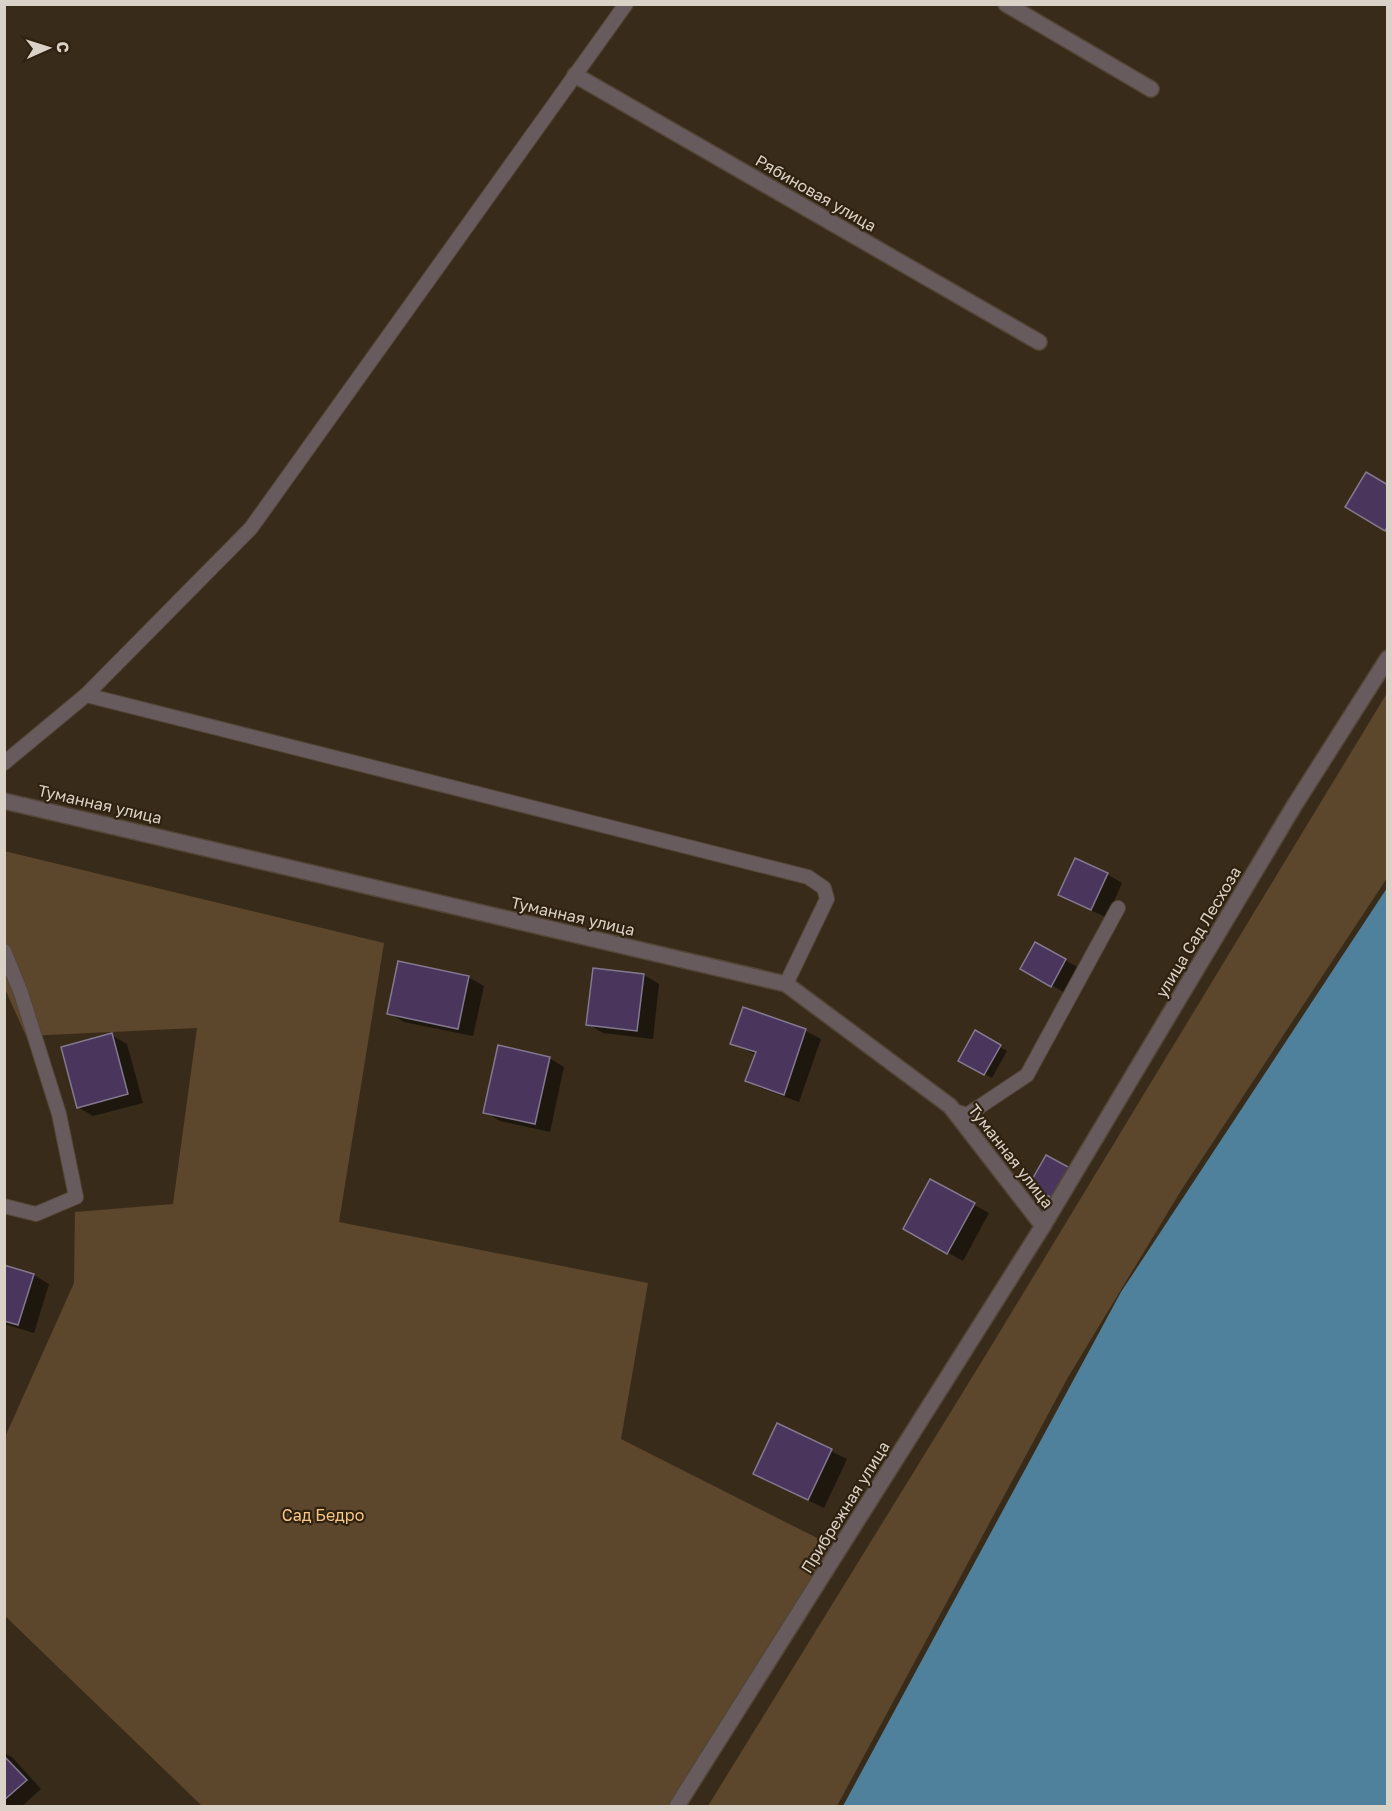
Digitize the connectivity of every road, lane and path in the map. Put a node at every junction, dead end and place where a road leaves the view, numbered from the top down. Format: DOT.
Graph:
graph roads {
  1 [pos="626,4"];
  2 [pos="1006,4"];
  3 [pos="575,75"];
  4 [pos="1151,89"];
  5 [pos="1039,342"];
  6 [pos="1388,658"];
  7 [pos="86,695"];
  8 [pos="4,763"];
  9 [pos="4,801"];
  10 [pos="1118,908"];
  11 [pos="4,951"];
  12 [pos="786,984"];
  13 [pos="954,1112"];
  14 [pos="4,1206"];
  15 [pos="1043,1226"];
  16 [pos="677,1806"];
  1 -- 3 [label="lane"];
  2 -- 4 [label="street"];
  3 -- 5 [label="street, Рябиновая улица"];
  3 -- 7 [label="lane"];
  6 -- 15 [label="street, улица Сад Лесхоза"];
  7 -- 8 [label="lane"];
  7 -- 12 [label="lane"];
  9 -- 12 [label="street, Туманная улица"];
  10 -- 13 [label="lane"];
  11 -- 14 [label="lane"];
  12 -- 13 [label="street, Туманная улица"];
  13 -- 15 [label="street, Туманная улица"];
  15 -- 16 [label="street, Прибрежная улица"];
}
